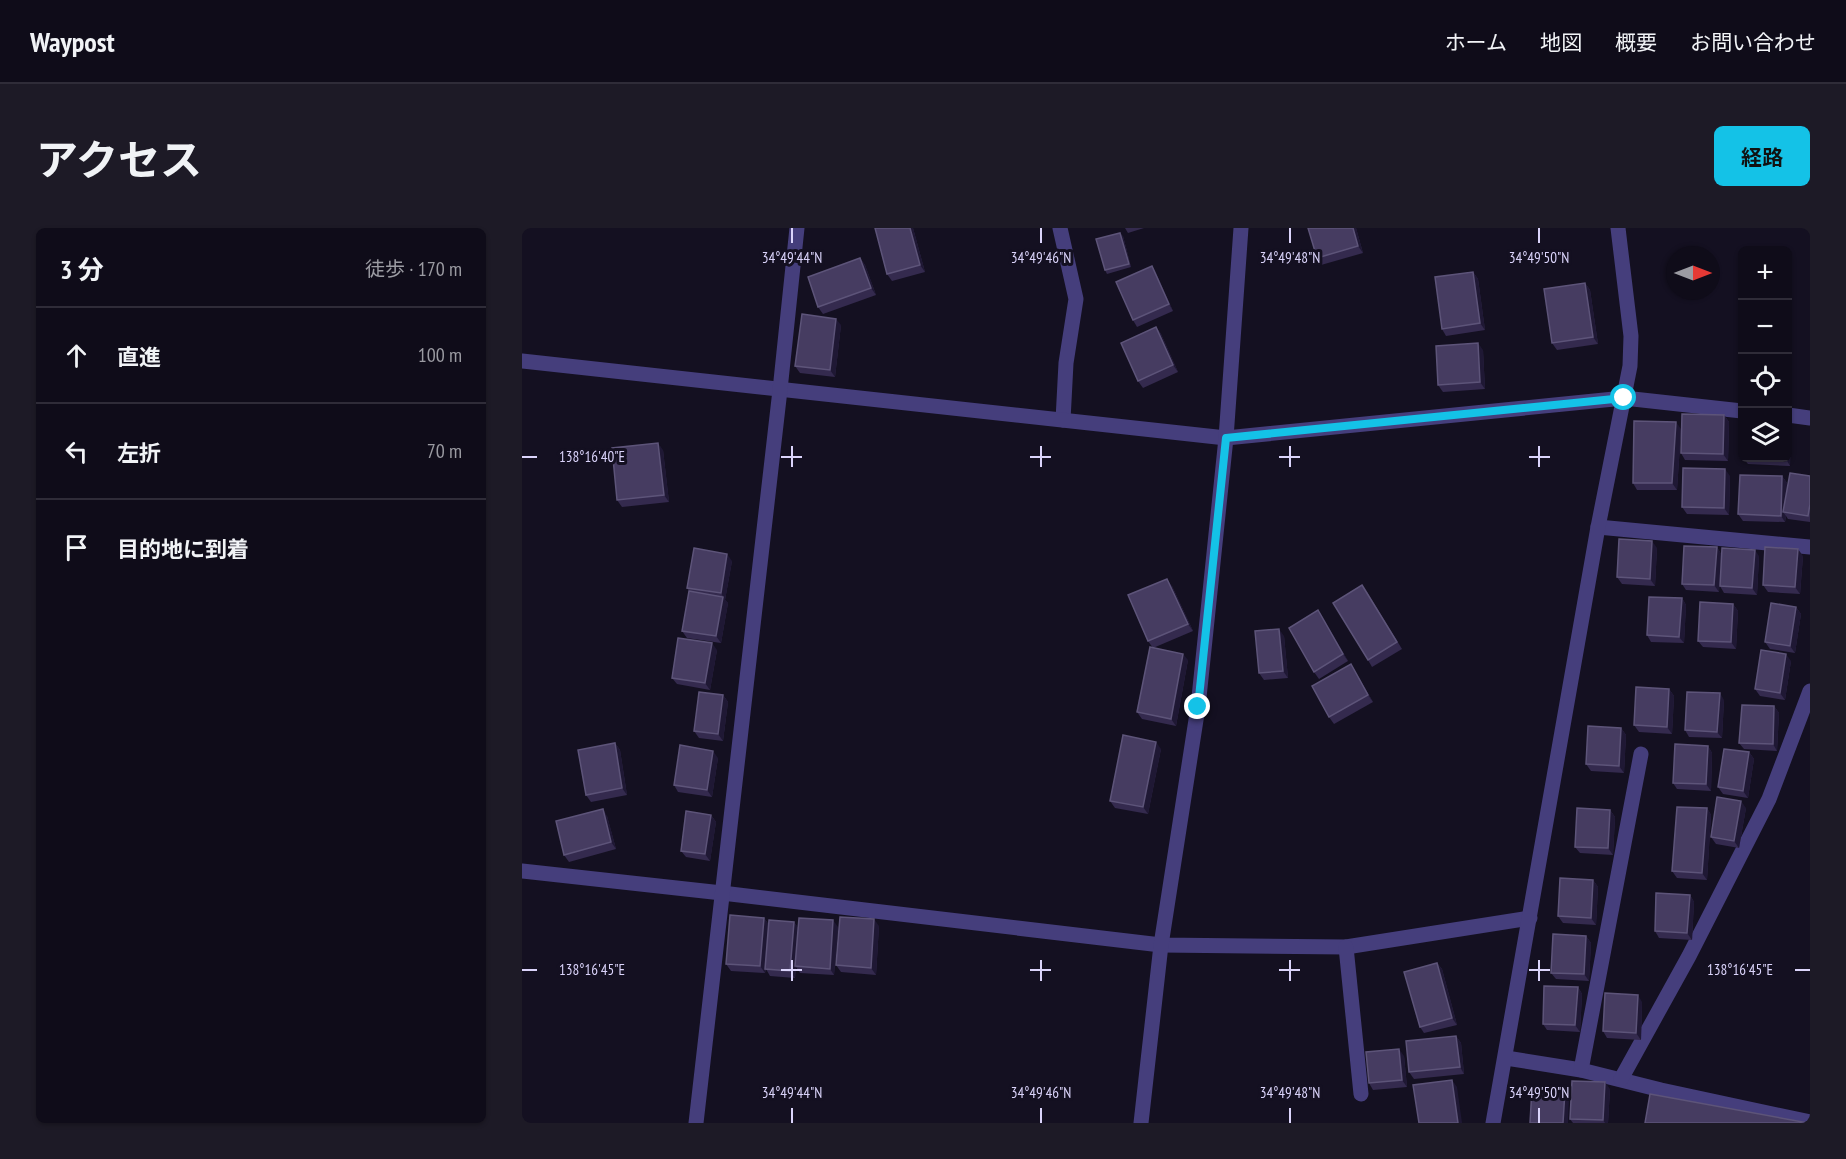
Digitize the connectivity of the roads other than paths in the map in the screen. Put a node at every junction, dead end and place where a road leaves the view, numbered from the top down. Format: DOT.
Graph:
graph roads {
  1 [pos="797,228"];
  2 [pos="1060,228"];
  3 [pos="1240,228"];
  4 [pos="1618,228"];
  5 [pos="522,362"];
  6 [pos="780,390"];
  7 [pos="1624,398"];
  8 [pos="1738,410"];
  9 [pos="1792,416"];
  10 [pos="1810,418"];
  11 [pos="1063,420"];
  12 [pos="1226,438"];
  13 [pos="1598,527"];
  14 [pos="1810,547"];
  15 [pos="1810,691"];
  16 [pos="1641,754"];
  17 [pos="522,871"];
  18 [pos="722,893"];
  19 [pos="1530,918"];
  20 [pos="1161,945"];
  21 [pos="1346,947"];
  22 [pos="1506,1058"];
  23 [pos="1581,1070"];
  24 [pos="1621,1079"];
  25 [pos="1361,1094"];
  26 [pos="1810,1122"];
  27 [pos="696,1123"];
  28 [pos="1141,1123"];
  29 [pos="1493,1123"];
  1 -- 6 [label="street"];
  2 -- 11 [label="street"];
  3 -- 12 [label="street"];
  4 -- 7 [label="street"];
  5 -- 6 [label="street"];
  6 -- 11 [label="street"];
  6 -- 18 [label="street"];
  7 -- 8 [label="street"];
  7 -- 12 [label="street"];
  7 -- 13 [label="street"];
  9 -- 10 [label="street"];
  11 -- 12 [label="street"];
  12 -- 20 [label="street"];
  13 -- 14 [label="street"];
  13 -- 19 [label="street"];
  15 -- 24 [label="street"];
  16 -- 23 [label="street"];
  17 -- 18 [label="street"];
  18 -- 20 [label="street"];
  18 -- 27 [label="street"];
  19 -- 21 [label="street"];
  19 -- 22 [label="street"];
  20 -- 21 [label="street"];
  20 -- 28 [label="street"];
  21 -- 25 [label="street"];
  22 -- 23 [label="street"];
  22 -- 29 [label="street"];
  23 -- 24 [label="street"];
  24 -- 26 [label="street"];
}
